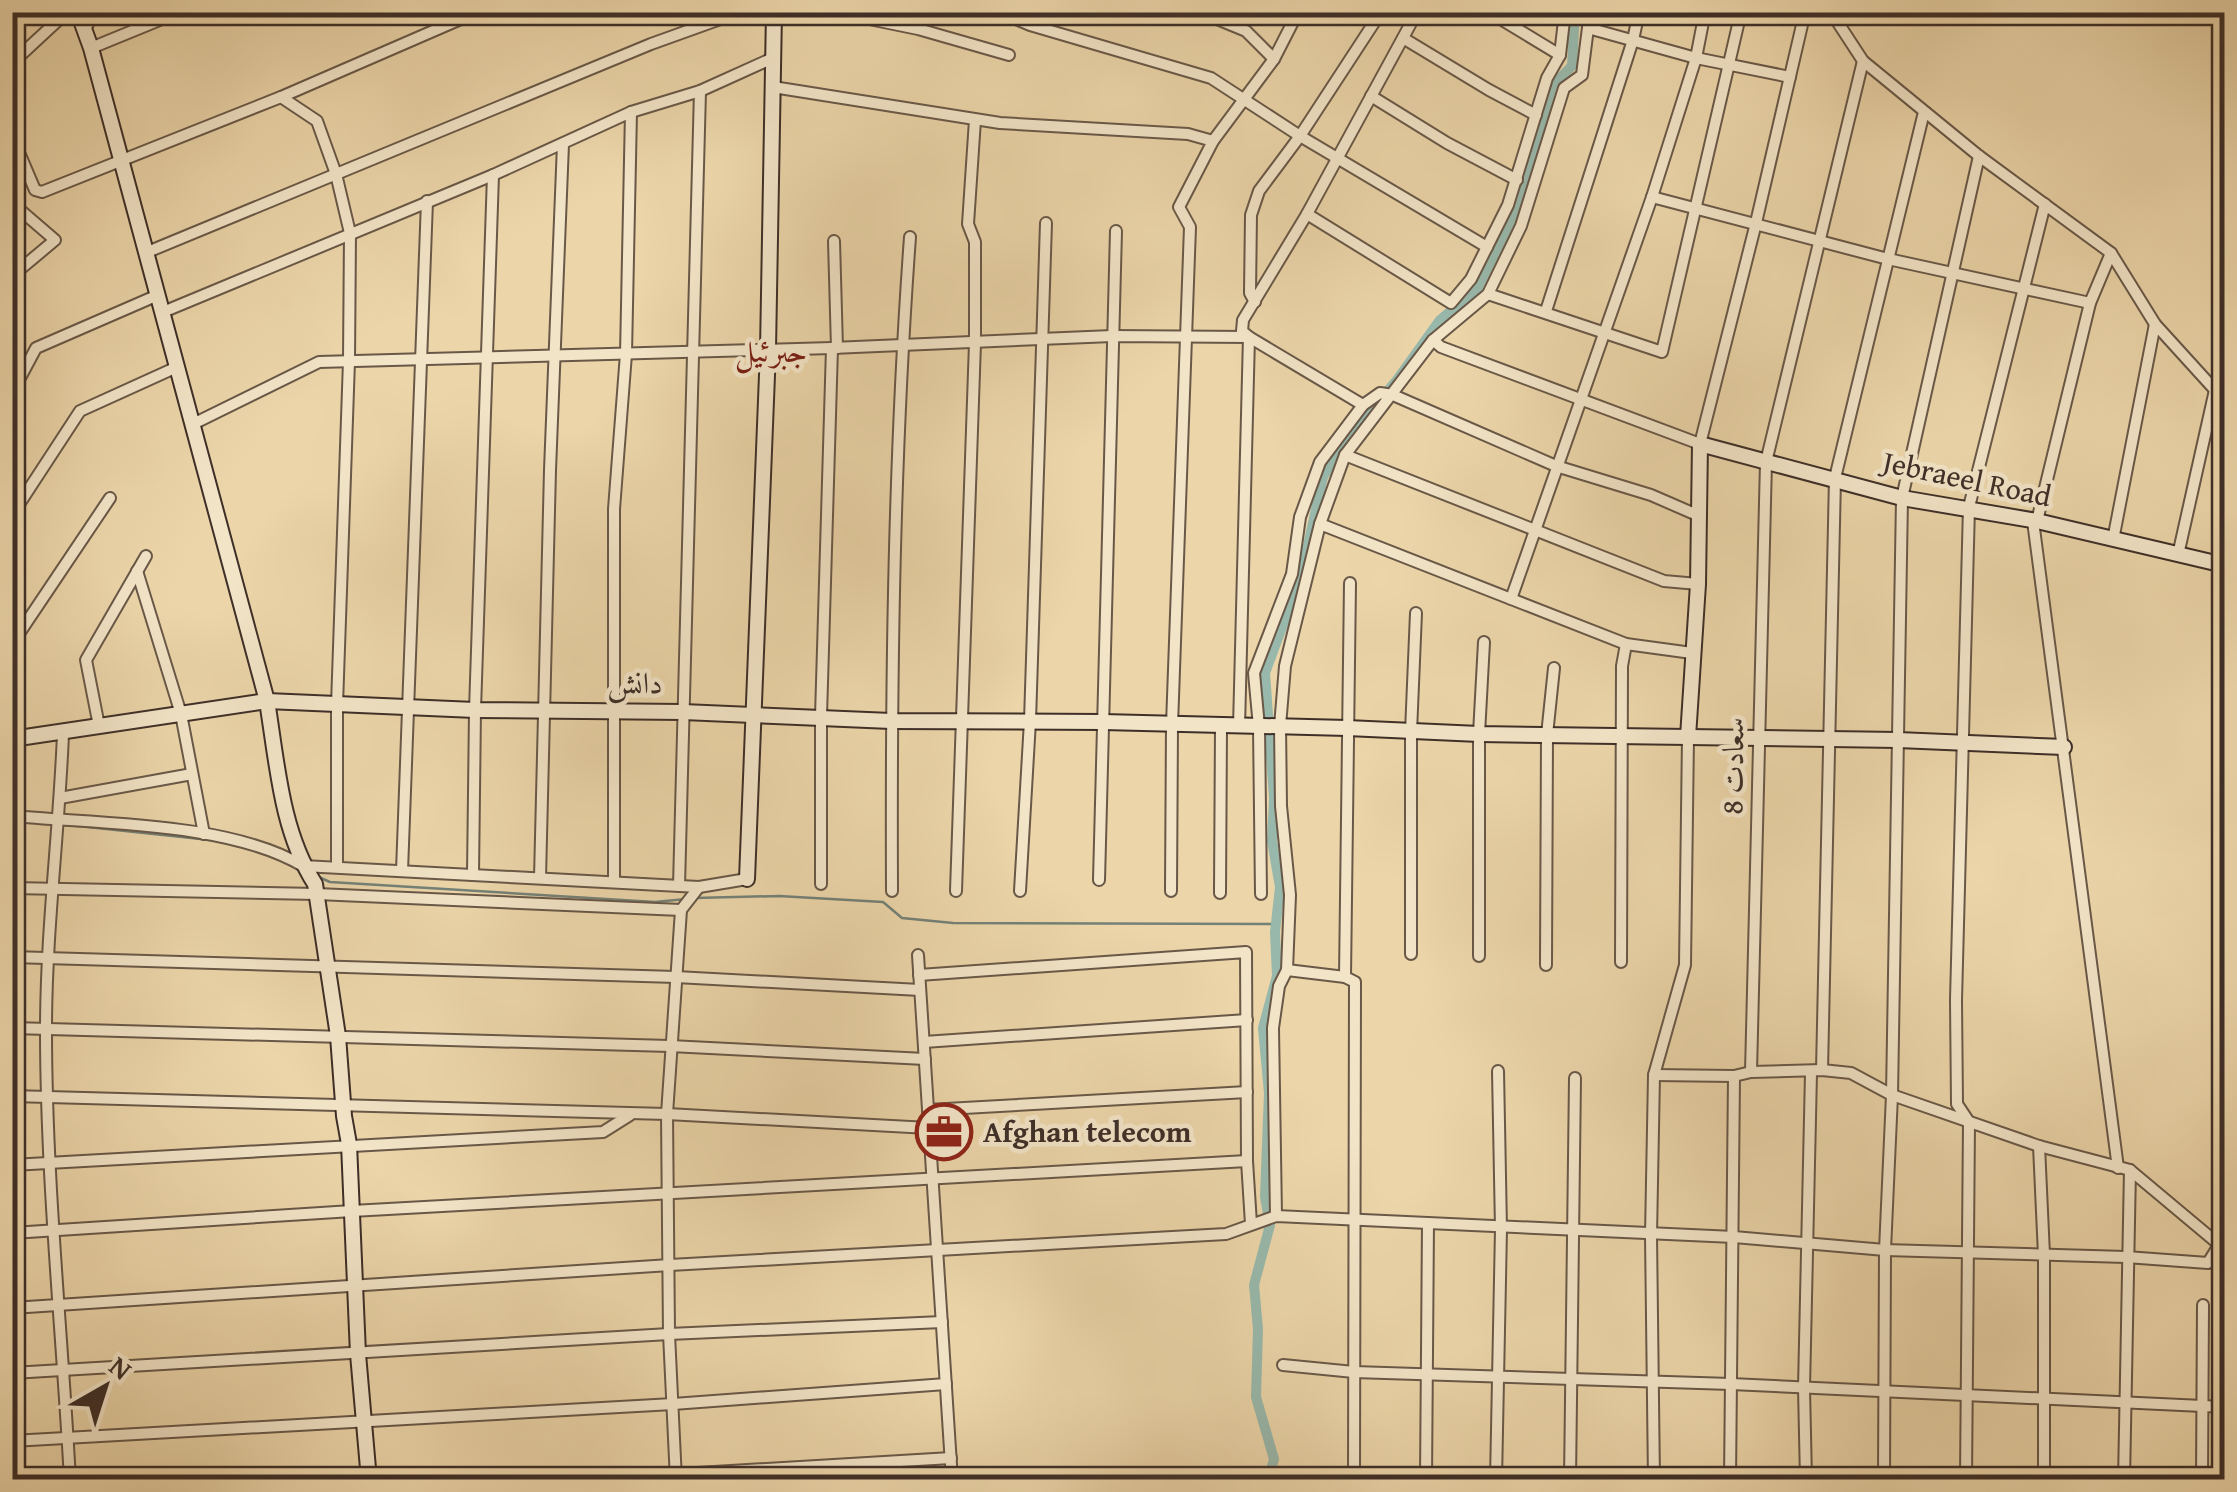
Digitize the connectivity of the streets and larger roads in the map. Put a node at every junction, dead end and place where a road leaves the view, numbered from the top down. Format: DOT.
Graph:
graph roads {
  1 [pos="67,12"];
  2 [pos="78,12"];
  3 [pos="95,12"];
  4 [pos="179,12"];
  5 [pos="478,12"];
  6 [pos="740,12"];
  7 [pos="774,12"];
  8 [pos="835,12"];
  9 [pos="999,12"];
  10 [pos="1200,12"];
  11 [pos="1298,12"];
  12 [pos="1381,12"];
  13 [pos="1417,12"];
  14 [pos="1489,12"];
  15 [pos="1565,12"];
  16 [pos="1590,12"];
  17 [pos="1639,12"];
  18 [pos="1705,12"];
  19 [pos="1741,12"];
  20 [pos="1804,12"];
  21 [pos="1831,12"];
  22 [pos="1588,28"];
  23 [pos="85,29"];
  24 [pos="1403,38"];
  25 [pos="1633,40"];
  26 [pos="91,48"];
  27 [pos="1009,54"];
  28 [pos="1560,55"];
  29 [pos="773,58"];
  30 [pos="1274,58"];
  31 [pos="1696,58"];
  32 [pos="1863,61"];
  33 [pos="1729,62"];
  34 [pos="12,64"];
  35 [pos="1790,77"];
  36 [pos="774,87"];
  37 [pos="700,91"];
  38 [pos="1371,96"];
  39 [pos="281,97"];
  40 [pos="1243,98"];
  41 [pos="631,112"];
  42 [pos="1924,112"];
  43 [pos="1536,115"];
  44 [pos="975,120"];
  45 [pos="12,136"];
  46 [pos="1300,136"];
  47 [pos="1213,141"];
  48 [pos="563,144"];
  49 [pos="1978,156"];
  50 [pos="1338,157"];
  51 [pos="120,160"];
  52 [pos="336,174"];
  53 [pos="493,175"];
  54 [pos="1516,179"];
  55 [pos="1652,198"];
  56 [pos="426,201"];
  57 [pos="12,203"];
  58 [pos="2044,204"];
  59 [pos="1696,210"];
  60 [pos="1308,214"];
  61 [pos="1046,223"];
  62 [pos="1756,226"];
  63 [pos="1116,231"];
  64 [pos="350,234"];
  65 [pos="910,237"];
  66 [pos="834,242"];
  67 [pos="1820,242"];
  68 [pos="1487,247"];
  69 [pos="145,253"];
  70 [pos="2111,254"];
  71 [pos="1888,259"];
  72 [pos="1951,274"];
  73 [pos="12,276"];
  74 [pos="2022,286"];
  75 [pos="1488,294"];
  76 [pos="158,296"];
  77 [pos="1255,302"];
  78 [pos="2090,303"];
  79 [pos="1546,311"];
  80 [pos="163,312"];
  81 [pos="2155,324"];
  82 [pos="1606,334"];
  83 [pos="1112,336"];
  84 [pos="1186,336"];
  85 [pos="1249,337"];
  86 [pos="1043,340"];
  87 [pos="1433,340"];
  88 [pos="975,343"];
  89 [pos="902,346"];
  90 [pos="834,348"];
  91 [pos="768,350"];
  92 [pos="695,352"];
  93 [pos="626,354"];
  94 [pos="555,356"];
  95 [pos="488,357"];
  96 [pos="421,359"];
  97 [pos="350,361"];
  98 [pos="177,368"];
  99 [pos="2220,392"];
  100 [pos="12,393"];
  101 [pos="1393,395"];
  102 [pos="1584,398"];
  103 [pos="1363,405"];
  104 [pos="193,424"];
  105 [pos="1700,444"];
  106 [pos="1346,455"];
  107 [pos="1766,462"];
  108 [pos="1556,466"];
  109 [pos="1836,478"];
  110 [pos="110,498"];
  111 [pos="1902,498"];
  112 [pos="1969,507"];
  113 [pos="12,514"];
  114 [pos="1697,514"];
  115 [pos="2035,521"];
  116 [pos="1320,524"];
  117 [pos="1536,532"];
  118 [pos="2113,540"];
  119 [pos="2178,555"];
  120 [pos="146,556"];
  121 [pos="2224,565"];
  122 [pos="137,571"];
  123 [pos="1350,583"];
  124 [pos="1698,584"];
  125 [pos="1511,600"];
  126 [pos="1416,613"];
  127 [pos="1484,642"];
  128 [pos="12,644"];
  129 [pos="1626,644"];
  130 [pos="1692,653"];
  131 [pos="1554,668"];
  132 [pos="267,701"];
  133 [pos="406,705"];
  134 [pos="337,706"];
  135 [pos="475,710"];
  136 [pos="544,710"];
  137 [pos="615,710"];
  138 [pos="684,712"];
  139 [pos="181,714"];
  140 [pos="752,716"];
  141 [pos="821,716"];
  142 [pos="891,721"];
  143 [pos="1030,721"];
  144 [pos="962,722"];
  145 [pos="1103,722"];
  146 [pos="1172,725"];
  147 [pos="99,726"];
  148 [pos="1221,726"];
  149 [pos="1239,726"];
  150 [pos="1280,726"];
  151 [pos="1260,727"];
  152 [pos="1347,728"];
  153 [pos="1410,732"];
  154 [pos="63,734"];
  155 [pos="1479,734"];
  156 [pos="1621,734"];
  157 [pos="1547,735"];
  158 [pos="1688,737"];
  159 [pos="1758,738"];
  160 [pos="1829,738"];
  161 [pos="12,739"];
  162 [pos="1898,740"];
  163 [pos="1964,742"];
  164 [pos="2064,747"];
  165 [pos="192,774"];
  166 [pos="60,798"];
  167 [pos="12,816"];
  168 [pos="60,820"];
  169 [pos="204,834"];
  170 [pos="303,866"];
  171 [pos="337,867"];
  172 [pos="402,871"];
  173 [pos="474,875"];
  174 [pos="540,878"];
  175 [pos="747,879"];
  176 [pos="1099,880"];
  177 [pos="614,882"];
  178 [pos="822,884"];
  179 [pos="679,886"];
  180 [pos="699,887"];
  181 [pos="12,888"];
  182 [pos="50,889"];
  183 [pos="316,889"];
  184 [pos="1020,890"];
  185 [pos="1170,890"];
  186 [pos="892,891"];
  187 [pos="956,892"];
  188 [pos="1220,893"];
  189 [pos="1262,894"];
  190 [pos="681,910"];
  191 [pos="1411,954"];
  192 [pos="918,955"];
  193 [pos="1480,956"];
  194 [pos="12,957"];
  195 [pos="48,958"];
  196 [pos="1621,962"];
  197 [pos="328,965"];
  198 [pos="1546,965"];
  199 [pos="1288,970"];
  200 [pos="919,975"];
  201 [pos="1346,977"];
  202 [pos="676,978"];
  203 [pos="920,990"];
  204 [pos="1247,1020"];
  205 [pos="12,1028"];
  206 [pos="46,1029"];
  207 [pos="338,1036"];
  208 [pos="924,1042"];
  209 [pos="670,1046"];
  210 [pos="925,1059"];
  211 [pos="1498,1071"];
  212 [pos="1751,1072"];
  213 [pos="1816,1072"];
  214 [pos="1654,1074"];
  215 [pos="1734,1076"];
  216 [pos="1575,1078"];
  217 [pos="1247,1092"];
  218 [pos="1892,1095"];
  219 [pos="12,1096"];
  220 [pos="47,1096"];
  221 [pos="344,1105"];
  222 [pos="928,1110"];
  223 [pos="631,1114"];
  224 [pos="666,1114"];
  225 [pos="1969,1122"];
  226 [pos="929,1128"];
  227 [pos="350,1144"];
  228 [pos="2040,1146"];
  229 [pos="1247,1161"];
  230 [pos="52,1163"];
  231 [pos="12,1165"];
  232 [pos="2124,1169"];
  233 [pos="933,1178"];
  234 [pos="668,1195"];
  235 [pos="352,1211"];
  236 [pos="1276,1216"];
  237 [pos="1356,1221"];
  238 [pos="1428,1223"];
  239 [pos="1251,1224"];
  240 [pos="1501,1229"];
  241 [pos="55,1230"];
  242 [pos="1573,1230"];
  243 [pos="12,1233"];
  244 [pos="1651,1235"];
  245 [pos="1734,1237"];
  246 [pos="1808,1242"];
  247 [pos="2222,1247"];
  248 [pos="937,1250"];
  249 [pos="1885,1250"];
  250 [pos="1970,1250"];
  251 [pos="2044,1254"];
  252 [pos="2126,1257"];
  253 [pos="670,1265"];
  254 [pos="355,1286"];
  255 [pos="59,1305"];
  256 [pos="2204,1305"];
  257 [pos="12,1308"];
  258 [pos="942,1322"];
  259 [pos="669,1334"];
  260 [pos="358,1354"];
  261 [pos="1283,1364"];
  262 [pos="61,1370"];
  263 [pos="1354,1372"];
  264 [pos="12,1373"];
  265 [pos="1426,1373"];
  266 [pos="1498,1376"];
  267 [pos="1571,1378"];
  268 [pos="1652,1381"];
  269 [pos="946,1384"];
  270 [pos="1731,1384"];
  271 [pos="1804,1388"];
  272 [pos="1884,1393"];
  273 [pos="1969,1394"];
  274 [pos="2044,1399"];
  275 [pos="673,1404"];
  276 [pos="2126,1404"];
  277 [pos="2203,1404"];
  278 [pos="2224,1407"];
  279 [pos="363,1422"];
  280 [pos="68,1437"];
  281 [pos="12,1441"];
  282 [pos="951,1458"];
  283 [pos="676,1477"];
  284 [pos="70,1480"];
  285 [pos="369,1480"];
  286 [pos="579,1480"];
  287 [pos="952,1480"];
  288 [pos="1354,1480"];
  289 [pos="1426,1480"];
  290 [pos="1496,1480"];
  291 [pos="1570,1480"];
  292 [pos="1654,1480"];
  293 [pos="1730,1480"];
  294 [pos="1806,1480"];
  295 [pos="1884,1480"];
  296 [pos="1966,1480"];
  297 [pos="2044,1480"];
  298 [pos="2124,1480"];
  299 [pos="2202,1480"];
  1 -- 34 [label="street"];
  2 -- 23 [label="street"];
  3 -- 23 [label="street"];
  4 -- 26 [label="street"];
  5 -- 39 [label="street"];
  6 -- 52 [label="street"];
  7 -- 29 [label="street"];
  8 -- 27 [label="street"];
  9 -- 40 [label="street"];
  10 -- 30 [label="street"];
  11 -- 30 [label="street"];
  12 -- 46 [label="street"];
  13 -- 24 [label="street"];
  14 -- 28 [label="street"];
  15 -- 28 [label="street"];
  16 -- 22 [label="street"];
  17 -- 25 [label="street"];
  18 -- 31 [label="street"];
  19 -- 33 [label="street"];
  20 -- 35 [label="street"];
  21 -- 32 [label="street"];
  22 -- 25 [label="street"];
  22 -- 75 [label="street"];
  23 -- 26 [label="street"];
  24 -- 38 [label="street"];
  24 -- 43 [label="street"];
  25 -- 31 [label="street"];
  25 -- 79 [label="street"];
  26 -- 51 [label="street"];
  28 -- 43 [label="street"];
  29 -- 36 [label="street"];
  29 -- 37 [label="street"];
  30 -- 40 [label="street"];
  31 -- 33 [label="street"];
  31 -- 55 [label="street"];
  32 -- 42 [label="street"];
  32 -- 67 [label="street, سعادت 8"];
  33 -- 35 [label="street"];
  33 -- 59 [label="street"];
  35 -- 62 [label="street"];
  36 -- 44 [label="street"];
  36 -- 91 [label="street"];
  37 -- 41 [label="street"];
  37 -- 92 [label="street"];
  38 -- 50 [label="street"];
  38 -- 54 [label="street"];
  39 -- 51 [label="street"];
  39 -- 52 [label="street"];
  40 -- 46 [label="street"];
  40 -- 47 [label="street"];
  41 -- 48 [label="street"];
  41 -- 93 [label="street"];
  42 -- 49 [label="street"];
  42 -- 71 [label="street"];
  43 -- 54 [label="street"];
  44 -- 47 [label="street"];
  44 -- 88 [label="street"];
  45 -- 51 [label="street"];
  46 -- 50 [label="street"];
  46 -- 77 [label="street"];
  47 -- 84 [label="street"];
  48 -- 53 [label="street"];
  48 -- 94 [label="street"];
  49 -- 58 [label="street"];
  49 -- 72 [label="street"];
  50 -- 60 [label="street"];
  50 -- 68 [label="street"];
  51 -- 69 [label="street"];
  52 -- 64 [label="street"];
  52 -- 69 [label="street"];
  53 -- 56 [label="street"];
  53 -- 95 [label="street"];
  54 -- 68 [label="street"];
  55 -- 59 [label="street"];
  55 -- 82 [label="street"];
  56 -- 64 [label="street"];
  56 -- 96 [label="street"];
  57 -- 73 [label="street"];
  58 -- 70 [label="street"];
  58 -- 74 [label="street"];
  59 -- 62 [label="street"];
  59 -- 82 [label="street"];
  60 -- 68 [label="street"];
  60 -- 77 [label="street"];
  61 -- 86 [label="street"];
  62 -- 67 [label="street"];
  62 -- 105 [label="street"];
  63 -- 83 [label="street"];
  64 -- 80 [label="street"];
  64 -- 97 [label="street"];
  65 -- 89 [label="street"];
  66 -- 90 [label="street"];
  67 -- 71 [label="street"];
  67 -- 107 [label="street, سعادت 8"];
  69 -- 76 [label="street"];
  70 -- 78 [label="street"];
  70 -- 81 [label="street"];
  71 -- 72 [label="street"];
  71 -- 109 [label="street"];
  72 -- 74 [label="street"];
  72 -- 111 [label="street"];
  74 -- 78 [label="street"];
  74 -- 112 [label="street"];
  75 -- 79 [label="street"];
  75 -- 87 [label="street"];
  76 -- 80 [label="street"];
  76 -- 100 [label="street"];
  77 -- 85 [label="street"];
  78 -- 115 [label="street"];
  79 -- 82 [label="street"];
  80 -- 98 [label="street"];
  81 -- 99 [label="street"];
  81 -- 118 [label="street"];
  82 -- 102 [label="street"];
  83 -- 84 [label="street"];
  83 -- 86 [label="street"];
  83 -- 145 [label="street"];
  84 -- 85 [label="street"];
  84 -- 146 [label="street"];
  85 -- 103 [label="street"];
  85 -- 149 [label="street"];
  86 -- 88 [label="street"];
  86 -- 143 [label="street"];
  87 -- 101 [label="street"];
  87 -- 102 [label="street"];
  88 -- 89 [label="street"];
  88 -- 144 [label="street"];
  89 -- 90 [label="street"];
  89 -- 142 [label="street"];
  90 -- 91 [label="street"];
  90 -- 141 [label="street"];
  91 -- 92 [label="street"];
  91 -- 140 [label="street"];
  92 -- 93 [label="street"];
  92 -- 138 [label="street"];
  93 -- 94 [label="street"];
  93 -- 137 [label="street"];
  94 -- 95 [label="street"];
  94 -- 136 [label="street"];
  95 -- 96 [label="street"];
  95 -- 135 [label="street"];
  96 -- 97 [label="street"];
  96 -- 133 [label="street"];
  97 -- 104 [label="street"];
  97 -- 134 [label="street"];
  98 -- 104 [label="street"];
  98 -- 113 [label="street"];
  99 -- 119 [label="street"];
  101 -- 103 [label="street"];
  101 -- 106 [label="street"];
  101 -- 108 [label="street"];
  102 -- 105 [label="street"];
  102 -- 108 [label="street"];
  103 -- 151 [label="street"];
  104 -- 132 [label="street"];
  105 -- 107 [label="street, Jebraeel Road"];
  105 -- 114 [label="street"];
  106 -- 116 [label="street"];
  106 -- 117 [label="street"];
  107 -- 109 [label="street, Jebraeel Road"];
  107 -- 159 [label="street, سعادت 8"];
  108 -- 114 [label="street"];
  108 -- 117 [label="street"];
  109 -- 111 [label="street, Jebraeel Road"];
  109 -- 160 [label="street"];
  110 -- 128 [label="street"];
  111 -- 112 [label="street, Jebraeel Road"];
  111 -- 162 [label="street"];
  112 -- 115 [label="street, Jebraeel Road"];
  112 -- 163 [label="street"];
  114 -- 124 [label="street"];
  115 -- 118 [label="street, Jebraeel Road"];
  115 -- 164 [label="street"];
  116 -- 125 [label="street"];
  116 -- 150 [label="street"];
  117 -- 124 [label="street"];
  117 -- 125 [label="street"];
  118 -- 119 [label="street, Jebraeel Road"];
  119 -- 121 [label="street, Jebraeel Road"];
  120 -- 122 [label="street"];
  122 -- 139 [label="street"];
  122 -- 147 [label="street"];
  123 -- 152 [label="street"];
  124 -- 130 [label="street"];
  125 -- 129 [label="street"];
  126 -- 153 [label="street"];
  127 -- 155 [label="street"];
  129 -- 130 [label="street"];
  129 -- 156 [label="street"];
  130 -- 158 [label="street"];
  131 -- 157 [label="street"];
  132 -- 134 [label="street, دانش"];
  132 -- 139 [label="street, دانش"];
  132 -- 170 [label="street"];
  133 -- 134 [label="street, دانش"];
  133 -- 135 [label="street, دانش"];
  133 -- 172 [label="street"];
  134 -- 171 [label="street"];
  135 -- 136 [label="street, دانش"];
  135 -- 173 [label="street"];
  136 -- 137 [label="street, دانش"];
  136 -- 174 [label="street"];
  137 -- 138 [label="street, دانش"];
  137 -- 177 [label="street"];
  138 -- 140 [label="street, دانش"];
  138 -- 179 [label="street"];
  139 -- 147 [label="street, دانش"];
  139 -- 165 [label="street"];
  140 -- 141 [label="street, دانش"];
  140 -- 175 [label="street"];
  141 -- 142 [label="street, دانش"];
  141 -- 178 [label="street"];
  142 -- 144 [label="street, دانش"];
  142 -- 186 [label="street"];
  143 -- 144 [label="street, دانش"];
  143 -- 145 [label="street, دانش"];
  143 -- 184 [label="street"];
  144 -- 187 [label="street"];
  145 -- 146 [label="street, دانش"];
  145 -- 176 [label="street"];
  146 -- 148 [label="street, دانش"];
  146 -- 185 [label="street"];
  147 -- 154 [label="street, دانش"];
  148 -- 149 [label="street, دانش"];
  148 -- 188 [label="street"];
  149 -- 151 [label="street, دانش"];
  150 -- 151 [label="street, دانش"];
  150 -- 152 [label="street, دانش"];
  150 -- 199 [label="street"];
  151 -- 189 [label="street"];
  152 -- 153 [label="street, دانش"];
  152 -- 201 [label="street"];
  153 -- 155 [label="street, دانش"];
  153 -- 191 [label="street"];
  154 -- 161 [label="street, دانش"];
  154 -- 166 [label="street"];
  155 -- 157 [label="street, دانش"];
  155 -- 193 [label="street"];
  156 -- 157 [label="street, دانش"];
  156 -- 158 [label="street, دانش"];
  156 -- 196 [label="street"];
  157 -- 198 [label="street"];
  158 -- 159 [label="street, دانش"];
  158 -- 214 [label="street"];
  159 -- 160 [label="street, دانش"];
  159 -- 212 [label="street, سعادت 8"];
  160 -- 162 [label="street, دانش"];
  160 -- 213 [label="street"];
  162 -- 163 [label="street, دانش"];
  162 -- 218 [label="street"];
  163 -- 164 [label="street, دانش"];
  163 -- 225 [label="street"];
  164 -- 232 [label="street"];
  165 -- 166 [label="street"];
  165 -- 169 [label="street"];
  166 -- 168 [label="street"];
  167 -- 168 [label="street"];
  168 -- 169 [label="street"];
  168 -- 182 [label="street"];
  169 -- 170 [label="street"];
  170 -- 171 [label="street"];
  170 -- 183 [label="street"];
  171 -- 172 [label="street"];
  172 -- 173 [label="street"];
  173 -- 174 [label="street"];
  174 -- 177 [label="street"];
  175 -- 180 [label="street"];
  177 -- 179 [label="street"];
  179 -- 180 [label="street"];
  180 -- 190 [label="street"];
  181 -- 182 [label="street"];
  182 -- 183 [label="street"];
  182 -- 195 [label="street"];
  183 -- 190 [label="street"];
  183 -- 197 [label="street"];
  190 -- 202 [label="street"];
  192 -- 200 [label="street"];
  194 -- 195 [label="street"];
  195 -- 197 [label="street"];
  195 -- 206 [label="street"];
  197 -- 202 [label="street"];
  197 -- 207 [label="street"];
  199 -- 201 [label="street"];
  199 -- 236 [label="street"];
  200 -- 203 [label="street"];
  200 -- 204 [label="street"];
  201 -- 237 [label="street"];
  202 -- 203 [label="street"];
  202 -- 209 [label="street"];
  203 -- 208 [label="street"];
  204 -- 208 [label="street"];
  204 -- 217 [label="street"];
  205 -- 206 [label="street"];
  206 -- 207 [label="street"];
  206 -- 220 [label="street"];
  207 -- 209 [label="street"];
  207 -- 221 [label="street"];
  208 -- 210 [label="street"];
  209 -- 210 [label="street"];
  209 -- 224 [label="street"];
  210 -- 222 [label="street"];
  211 -- 240 [label="street"];
  212 -- 213 [label="street"];
  212 -- 215 [label="street"];
  213 -- 218 [label="street"];
  213 -- 246 [label="street"];
  214 -- 215 [label="street"];
  214 -- 244 [label="street"];
  215 -- 245 [label="street"];
  216 -- 242 [label="street"];
  217 -- 222 [label="street"];
  217 -- 229 [label="street"];
  218 -- 225 [label="street"];
  218 -- 249 [label="street"];
  219 -- 220 [label="street"];
  220 -- 221 [label="street"];
  220 -- 230 [label="street"];
  221 -- 223 [label="street"];
  221 -- 227 [label="street"];
  222 -- 226 [label="street"];
  223 -- 224 [label="street"];
  223 -- 227 [label="street"];
  224 -- 226 [label="street"];
  224 -- 234 [label="street"];
  225 -- 228 [label="street"];
  225 -- 250 [label="street"];
  226 -- 233 [label="street"];
  227 -- 230 [label="street"];
  227 -- 235 [label="street"];
  228 -- 232 [label="street"];
  228 -- 251 [label="street"];
  229 -- 233 [label="street"];
  229 -- 239 [label="street"];
  230 -- 231 [label="street"];
  230 -- 241 [label="street"];
  232 -- 247 [label="street"];
  232 -- 252 [label="street"];
  233 -- 234 [label="street"];
  233 -- 248 [label="street"];
  234 -- 235 [label="street"];
  234 -- 253 [label="street"];
  235 -- 241 [label="street"];
  235 -- 254 [label="street"];
  236 -- 237 [label="street"];
  236 -- 239 [label="street"];
  237 -- 238 [label="street"];
  237 -- 263 [label="street"];
  238 -- 240 [label="street"];
  238 -- 265 [label="street"];
  239 -- 248 [label="street"];
  240 -- 242 [label="street"];
  240 -- 266 [label="street"];
  241 -- 243 [label="street"];
  241 -- 255 [label="street"];
  242 -- 244 [label="street"];
  242 -- 267 [label="street"];
  244 -- 245 [label="street"];
  244 -- 268 [label="street"];
  245 -- 246 [label="street"];
  245 -- 270 [label="street"];
  246 -- 249 [label="street"];
  246 -- 271 [label="street"];
  247 -- 252 [label="street"];
  248 -- 253 [label="street"];
  248 -- 258 [label="street"];
  249 -- 250 [label="street"];
  249 -- 272 [label="street"];
  250 -- 251 [label="street"];
  250 -- 273 [label="street"];
  251 -- 252 [label="street"];
  251 -- 274 [label="street"];
  252 -- 276 [label="street"];
  253 -- 254 [label="street"];
  253 -- 259 [label="street"];
  254 -- 255 [label="street"];
  254 -- 260 [label="street"];
  255 -- 257 [label="street"];
  255 -- 262 [label="street"];
  256 -- 277 [label="street"];
  258 -- 259 [label="street"];
  258 -- 269 [label="street"];
  259 -- 260 [label="street"];
  259 -- 275 [label="street"];
  260 -- 262 [label="street"];
  260 -- 279 [label="street"];
  261 -- 263 [label="street"];
  262 -- 264 [label="street"];
  262 -- 280 [label="street"];
  263 -- 265 [label="street"];
  263 -- 288 [label="street"];
  265 -- 266 [label="street"];
  265 -- 289 [label="street"];
  266 -- 267 [label="street"];
  266 -- 290 [label="street"];
  267 -- 268 [label="street"];
  267 -- 291 [label="street"];
  268 -- 270 [label="street"];
  268 -- 292 [label="street"];
  269 -- 275 [label="street"];
  269 -- 282 [label="street"];
  270 -- 271 [label="street"];
  270 -- 293 [label="street"];
  271 -- 272 [label="street"];
  271 -- 294 [label="street"];
  272 -- 273 [label="street"];
  272 -- 295 [label="street"];
  273 -- 274 [label="street"];
  273 -- 296 [label="street"];
  274 -- 276 [label="street"];
  274 -- 297 [label="street"];
  275 -- 279 [label="street"];
  275 -- 283 [label="street"];
  276 -- 277 [label="street"];
  276 -- 298 [label="street"];
  277 -- 278 [label="street"];
  277 -- 299 [label="street"];
  279 -- 280 [label="street"];
  279 -- 285 [label="street"];
  280 -- 281 [label="street"];
  280 -- 284 [label="street"];
  282 -- 283 [label="street"];
  282 -- 287 [label="street"];
  283 -- 286 [label="street"];
}
